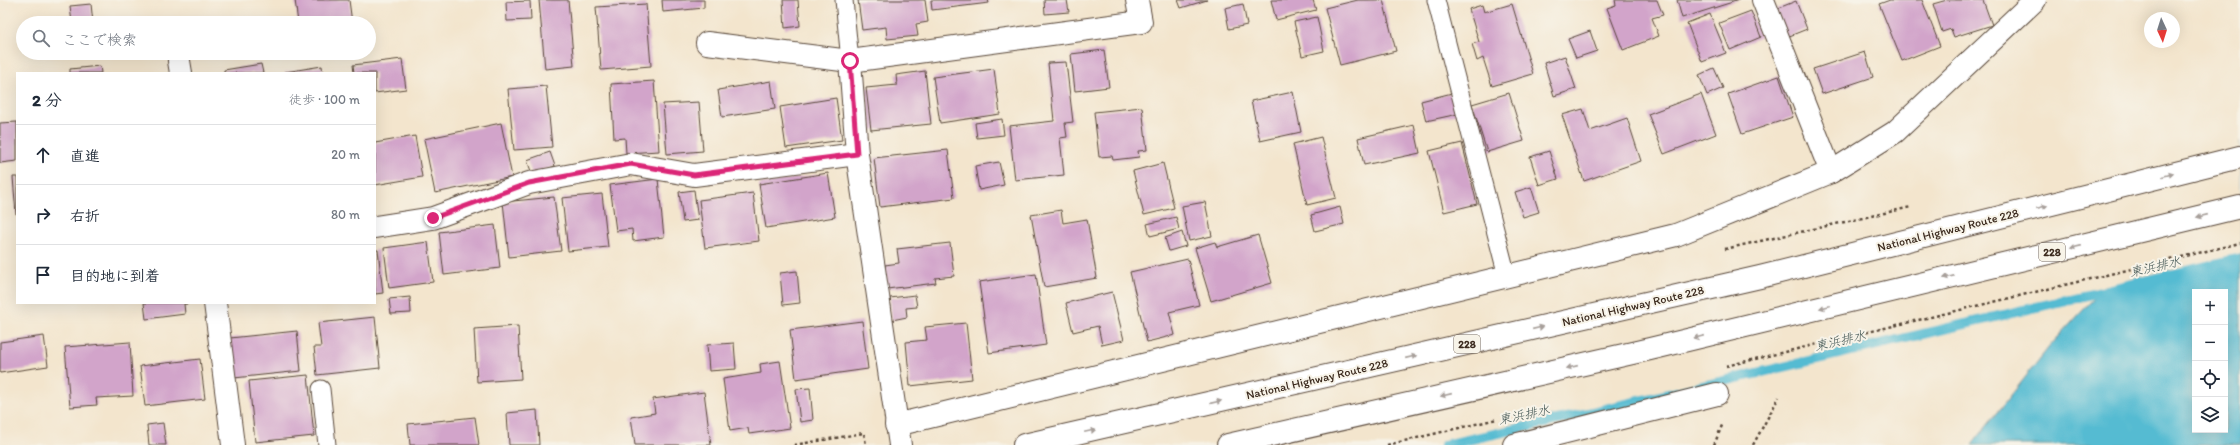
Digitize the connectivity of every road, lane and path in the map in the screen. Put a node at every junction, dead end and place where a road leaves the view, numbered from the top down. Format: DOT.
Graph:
graph roads {
  1 [pos="844,0"];
  2 [pos="1137,0"];
  3 [pos="1436,0"];
  4 [pos="1763,0"];
  5 [pos="2035,0"];
  6 [pos="707,43"];
  7 [pos="850,61"];
  8 [pos="857,154"];
  9 [pos="2240,157"];
  10 [pos="1831,172"];
  11 [pos="2240,207"];
  12 [pos="376,227"];
  13 [pos="2240,242"];
  14 [pos="1507,276"];
  15 [pos="215,304"];
  16 [pos="1827,342"];
  17 [pos="321,389"];
  18 [pos="1717,394"];
  19 [pos="1779,396"];
  20 [pos="898,435"];
  21 [pos="234,445"];
  22 [pos="327,445"];
  23 [pos="794,445"];
  24 [pos="866,445"];
  25 [pos="1024,445"];
  26 [pos="1228,445"];
  27 [pos="1514,445"];
  28 [pos="1753,445"];
  1 -- 7 [label="lane"];
  2 -- 7 [label="main road"];
  3 -- 14 [label="lane"];
  4 -- 10 [label="main road"];
  5 -- 10 [label="main road"];
  6 -- 7 [label="main road"];
  7 -- 8 [label="main road"];
  8 -- 12 [label="main road"];
  8 -- 20 [label="main road"];
  25 -- 9 [label="main road, National Highway Route 228 / 228, one-way"];
  10 -- 14 [label="main road"];
  11 -- 26 [label="main road, 228, one-way"];
  13 -- 16 [label="path"];
  14 -- 20 [label="main road"];
  15 -- 21 [label="main road"];
  17 -- 22 [label="lane"];
  18 -- 27 [label="main road"];
  19 -- 28 [label="path"];
  23 -- 24 [label="path"];
}
